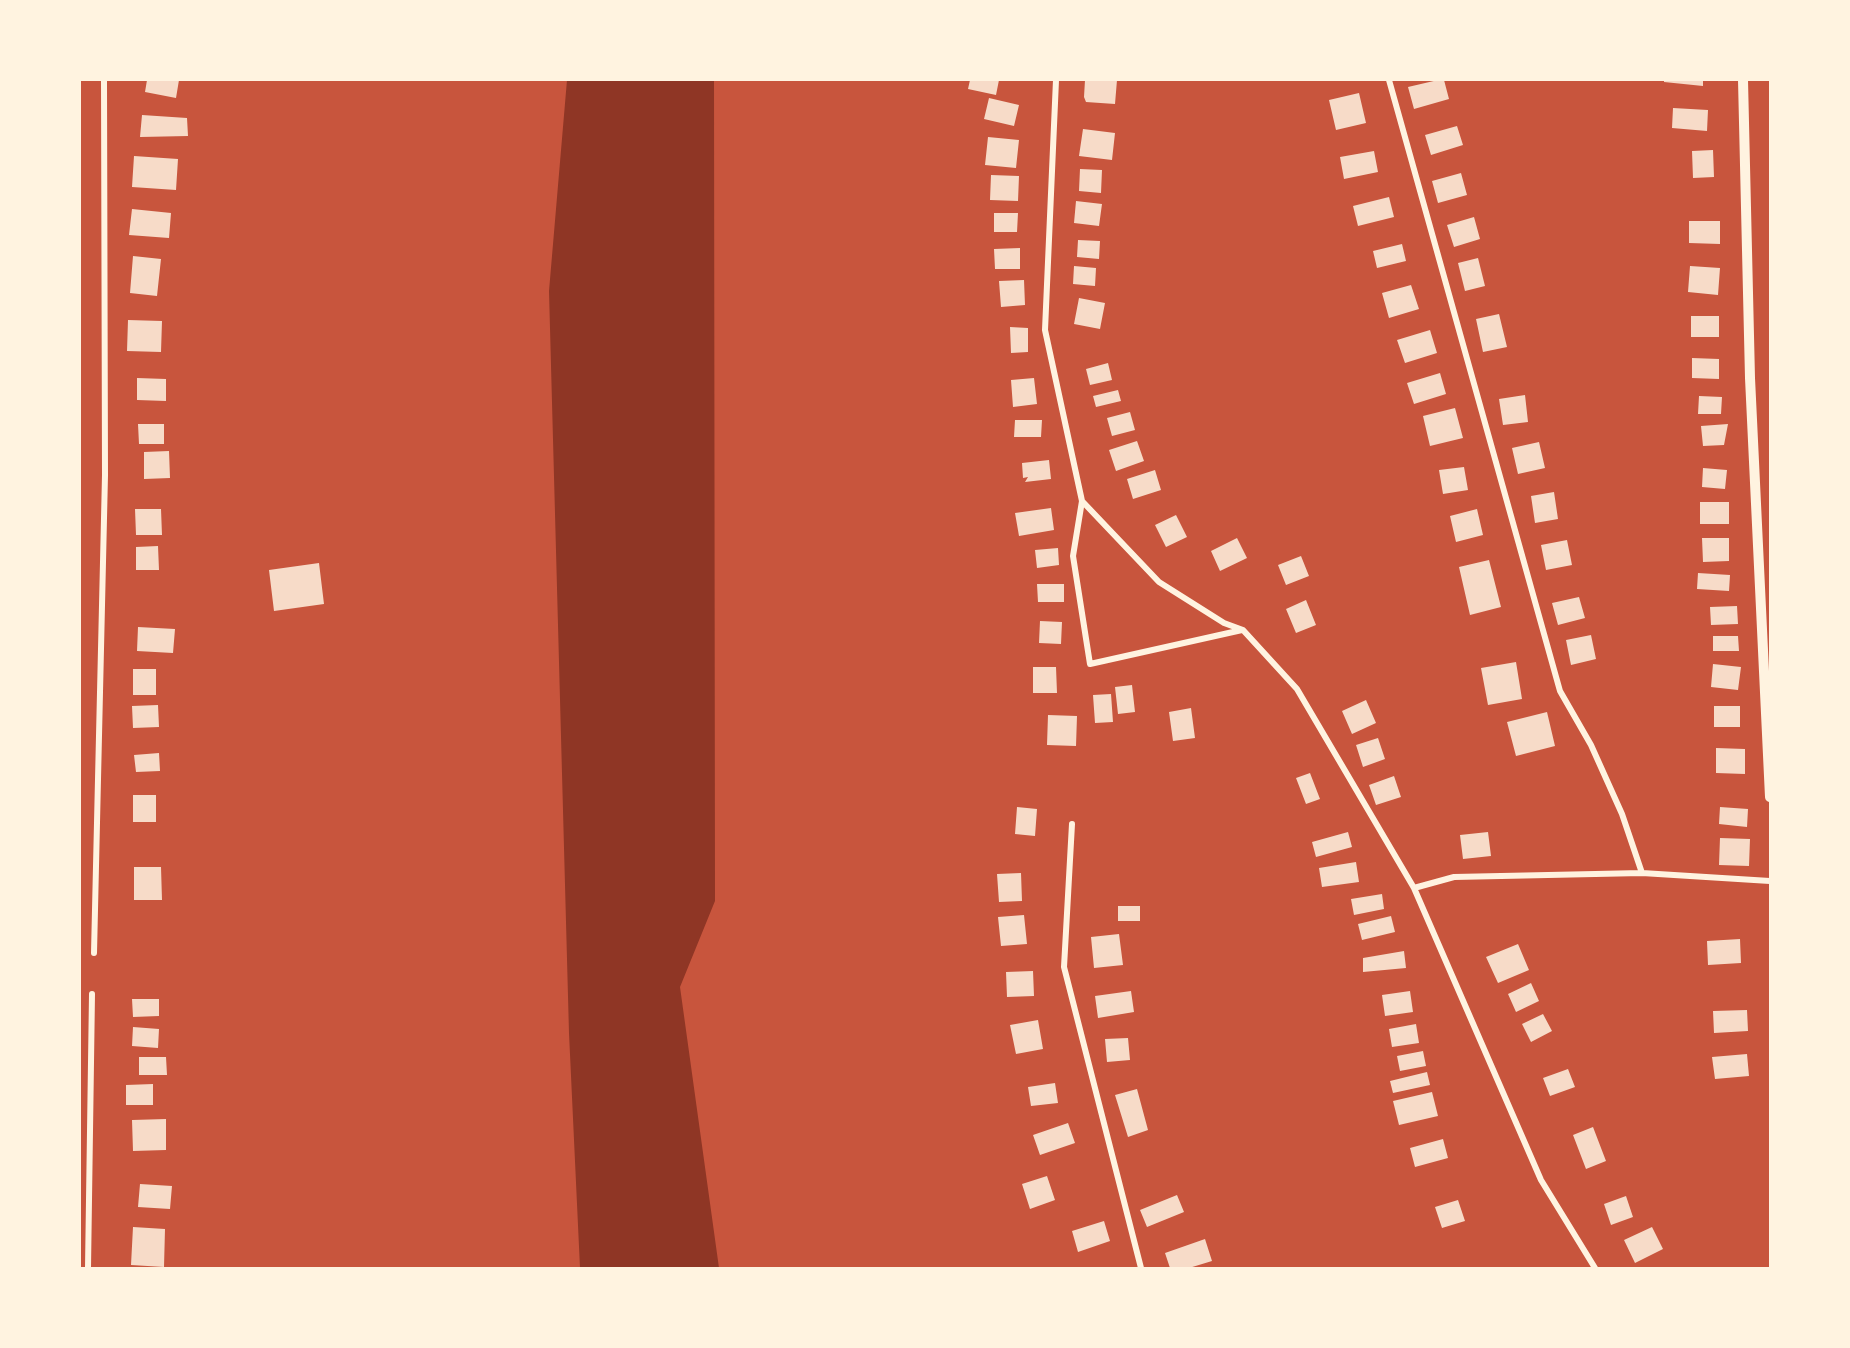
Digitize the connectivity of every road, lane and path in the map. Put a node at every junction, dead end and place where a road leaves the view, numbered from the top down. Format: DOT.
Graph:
graph roads {
  1 [pos="104,80"];
  2 [pos="1056,80"];
  3 [pos="1389,80"];
  4 [pos="1743,80"];
  5 [pos="1082,501"];
  6 [pos="1243,630"];
  7 [pos="1770,797"];
  8 [pos="1072,824"];
  9 [pos="1642,873"];
  10 [pos="1770,881"];
  11 [pos="1414,888"];
  12 [pos="94,953"];
  13 [pos="92,994"];
  14 [pos="88,1269"];
  15 [pos="1141,1269"];
  16 [pos="1595,1269"];
  1 -- 12 [label="street"];
  2 -- 5 [label="street"];
  3 -- 9 [label="street"];
  4 -- 7 [label="street"];
  5 -- 6 [label="street"];
  5 -- 6 [label="street"];
  6 -- 11 [label="street"];
  8 -- 15 [label="street"];
  9 -- 10 [label="street"];
  9 -- 11 [label="street"];
  11 -- 16 [label="street"];
  13 -- 14 [label="street"];
}
